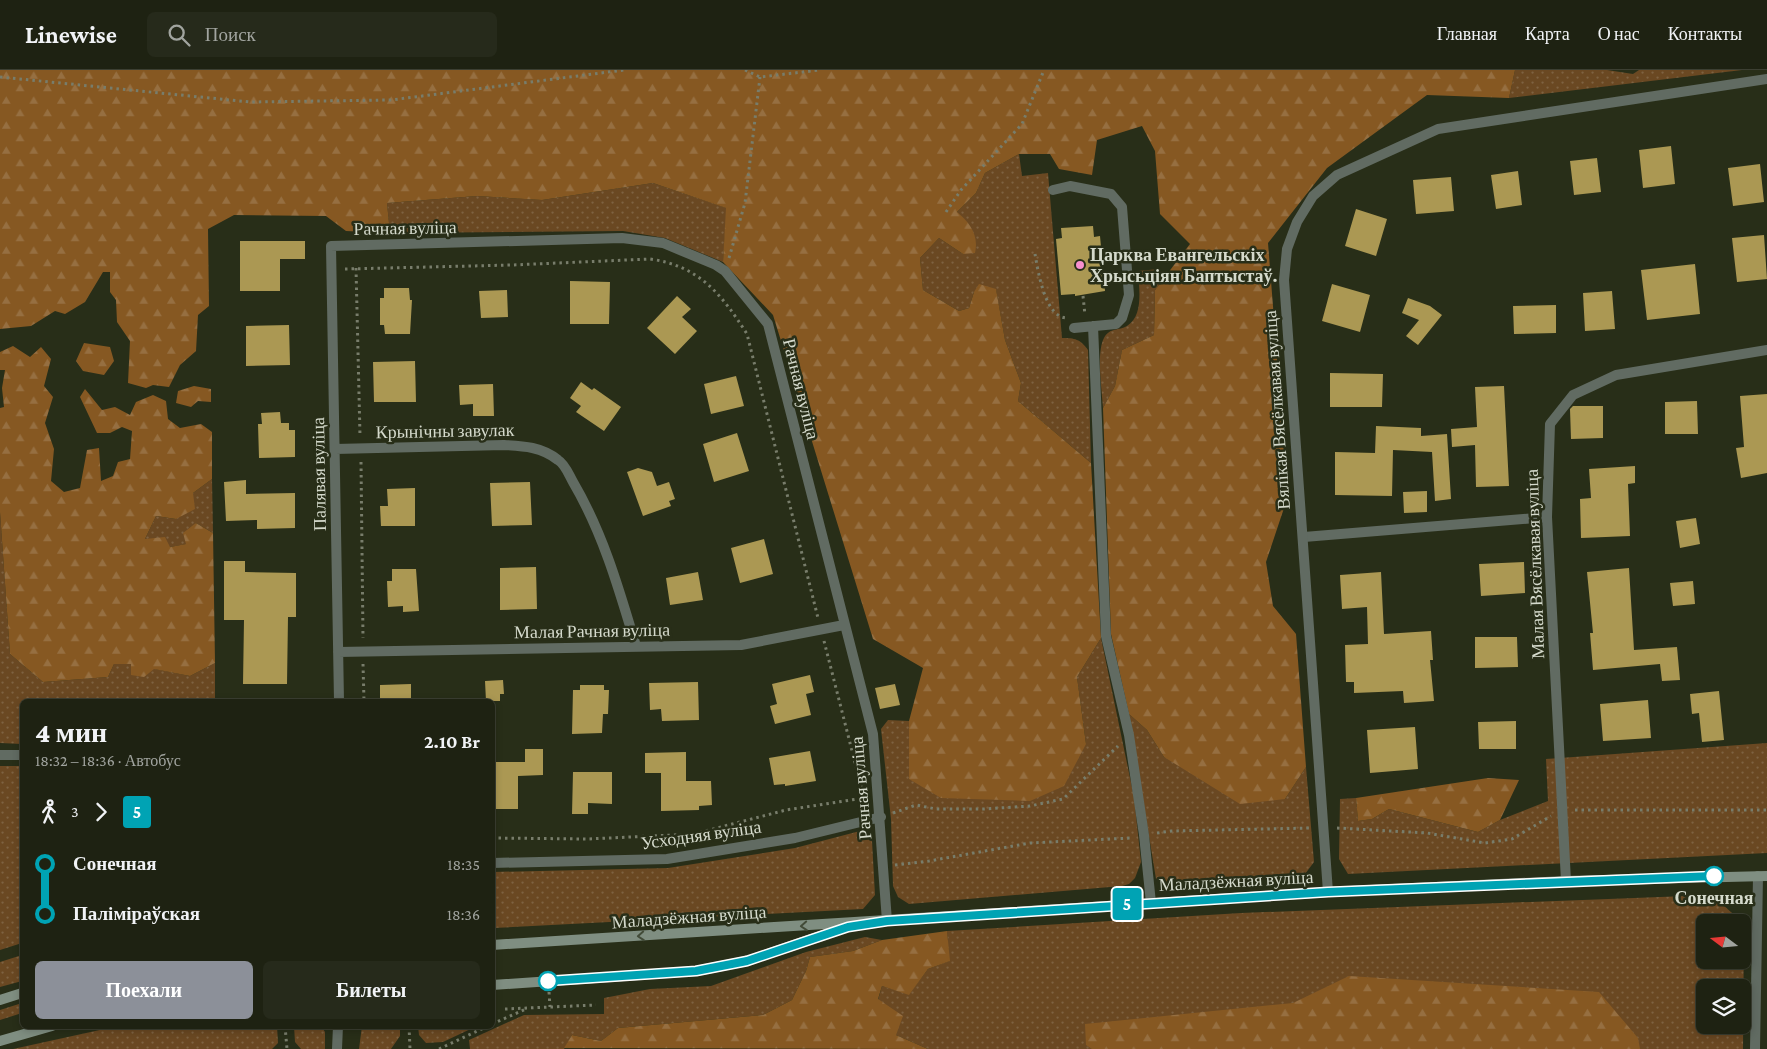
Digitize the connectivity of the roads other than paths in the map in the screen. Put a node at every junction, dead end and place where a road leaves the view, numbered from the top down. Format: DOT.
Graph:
graph roads {
  1 [pos="1767,79"];
  2 [pos="1052,190"];
  3 [pos="331,246"];
  4 [pos="1093,321"];
  5 [pos="1074,323"];
  6 [pos="1767,350"];
  7 [pos="335,449"];
  8 [pos="1547,517"];
  9 [pos="1304,537"];
  10 [pos="844,625"];
  11 [pos="636,646"];
  12 [pos="338,652"];
  13 [pos="339,699"];
  14 [pos="0,756"];
  15 [pos="20,756"];
  16 [pos="881,818"];
  17 [pos="495,863"];
  18 [pos="1763,876"];
  19 [pos="1566,881"];
  20 [pos="1328,892"];
  21 [pos="1151,903"];
  22 [pos="887,921"];
  23 [pos="495,946"];
  24 [pos="495,985"];
  25 [pos="20,994"];
  26 [pos="0,1000"];
  27 [pos="42,1029"];
  28 [pos="338,1029"];
  29 [pos="0,1041"];
  30 [pos="337,1049"];
  31 [pos="1755,1049"];
  1 -- 9 [label="street, Вялікая Вясёлкавая вуліца"];
  2 -- 4 [label="street"];
  3 -- 7 [label="street, Палявая вуліца"];
  3 -- 10 [label="street, Рачная вуліца"];
  4 -- 5 [label="street"];
  4 -- 21 [label="street"];
  6 -- 8 [label="street, Малая Вясёлкавая вуліца"];
  7 -- 11 [label="street, Крынічны завулак"];
  7 -- 12 [label="street, Палявая вуліца"];
  8 -- 9 [label="street"];
  8 -- 19 [label="street, Малая Вясёлкавая вуліца"];
  9 -- 20 [label="street, Вялікая Вясёлкавая вуліца"];
  10 -- 11 [label="street, Малая Рачная вуліца"];
  10 -- 16 [label="street, Рачная вуліца"];
  11 -- 12 [label="street, Малая Рачная вуліца"];
  12 -- 13 [label="street, Палявая вуліца"];
  14 -- 15 [label="street"];
  16 -- 17 [label="street, Усходняя вуліца"];
  16 -- 22 [label="street, Рачная вуліца"];
  18 -- 19 [label="main road, Маладзёжная вуліца"];
  18 -- 31 [label="street"];
  19 -- 20 [label="main road, Маладзёжная вуліца"];
  20 -- 21 [label="main road, Маладзёжная вуліца"];
  21 -- 22 [label="main road, Маладзёжная вуліца"];
  22 -- 23 [label="main road, Маладзёжная вуліца, one-way"];
  22 -- 24 [label="main road, Маладзёжная вуліца"];
  25 -- 26 [label="main road"];
  27 -- 29 [label="main road"];
  28 -- 30 [label="street"];
}
